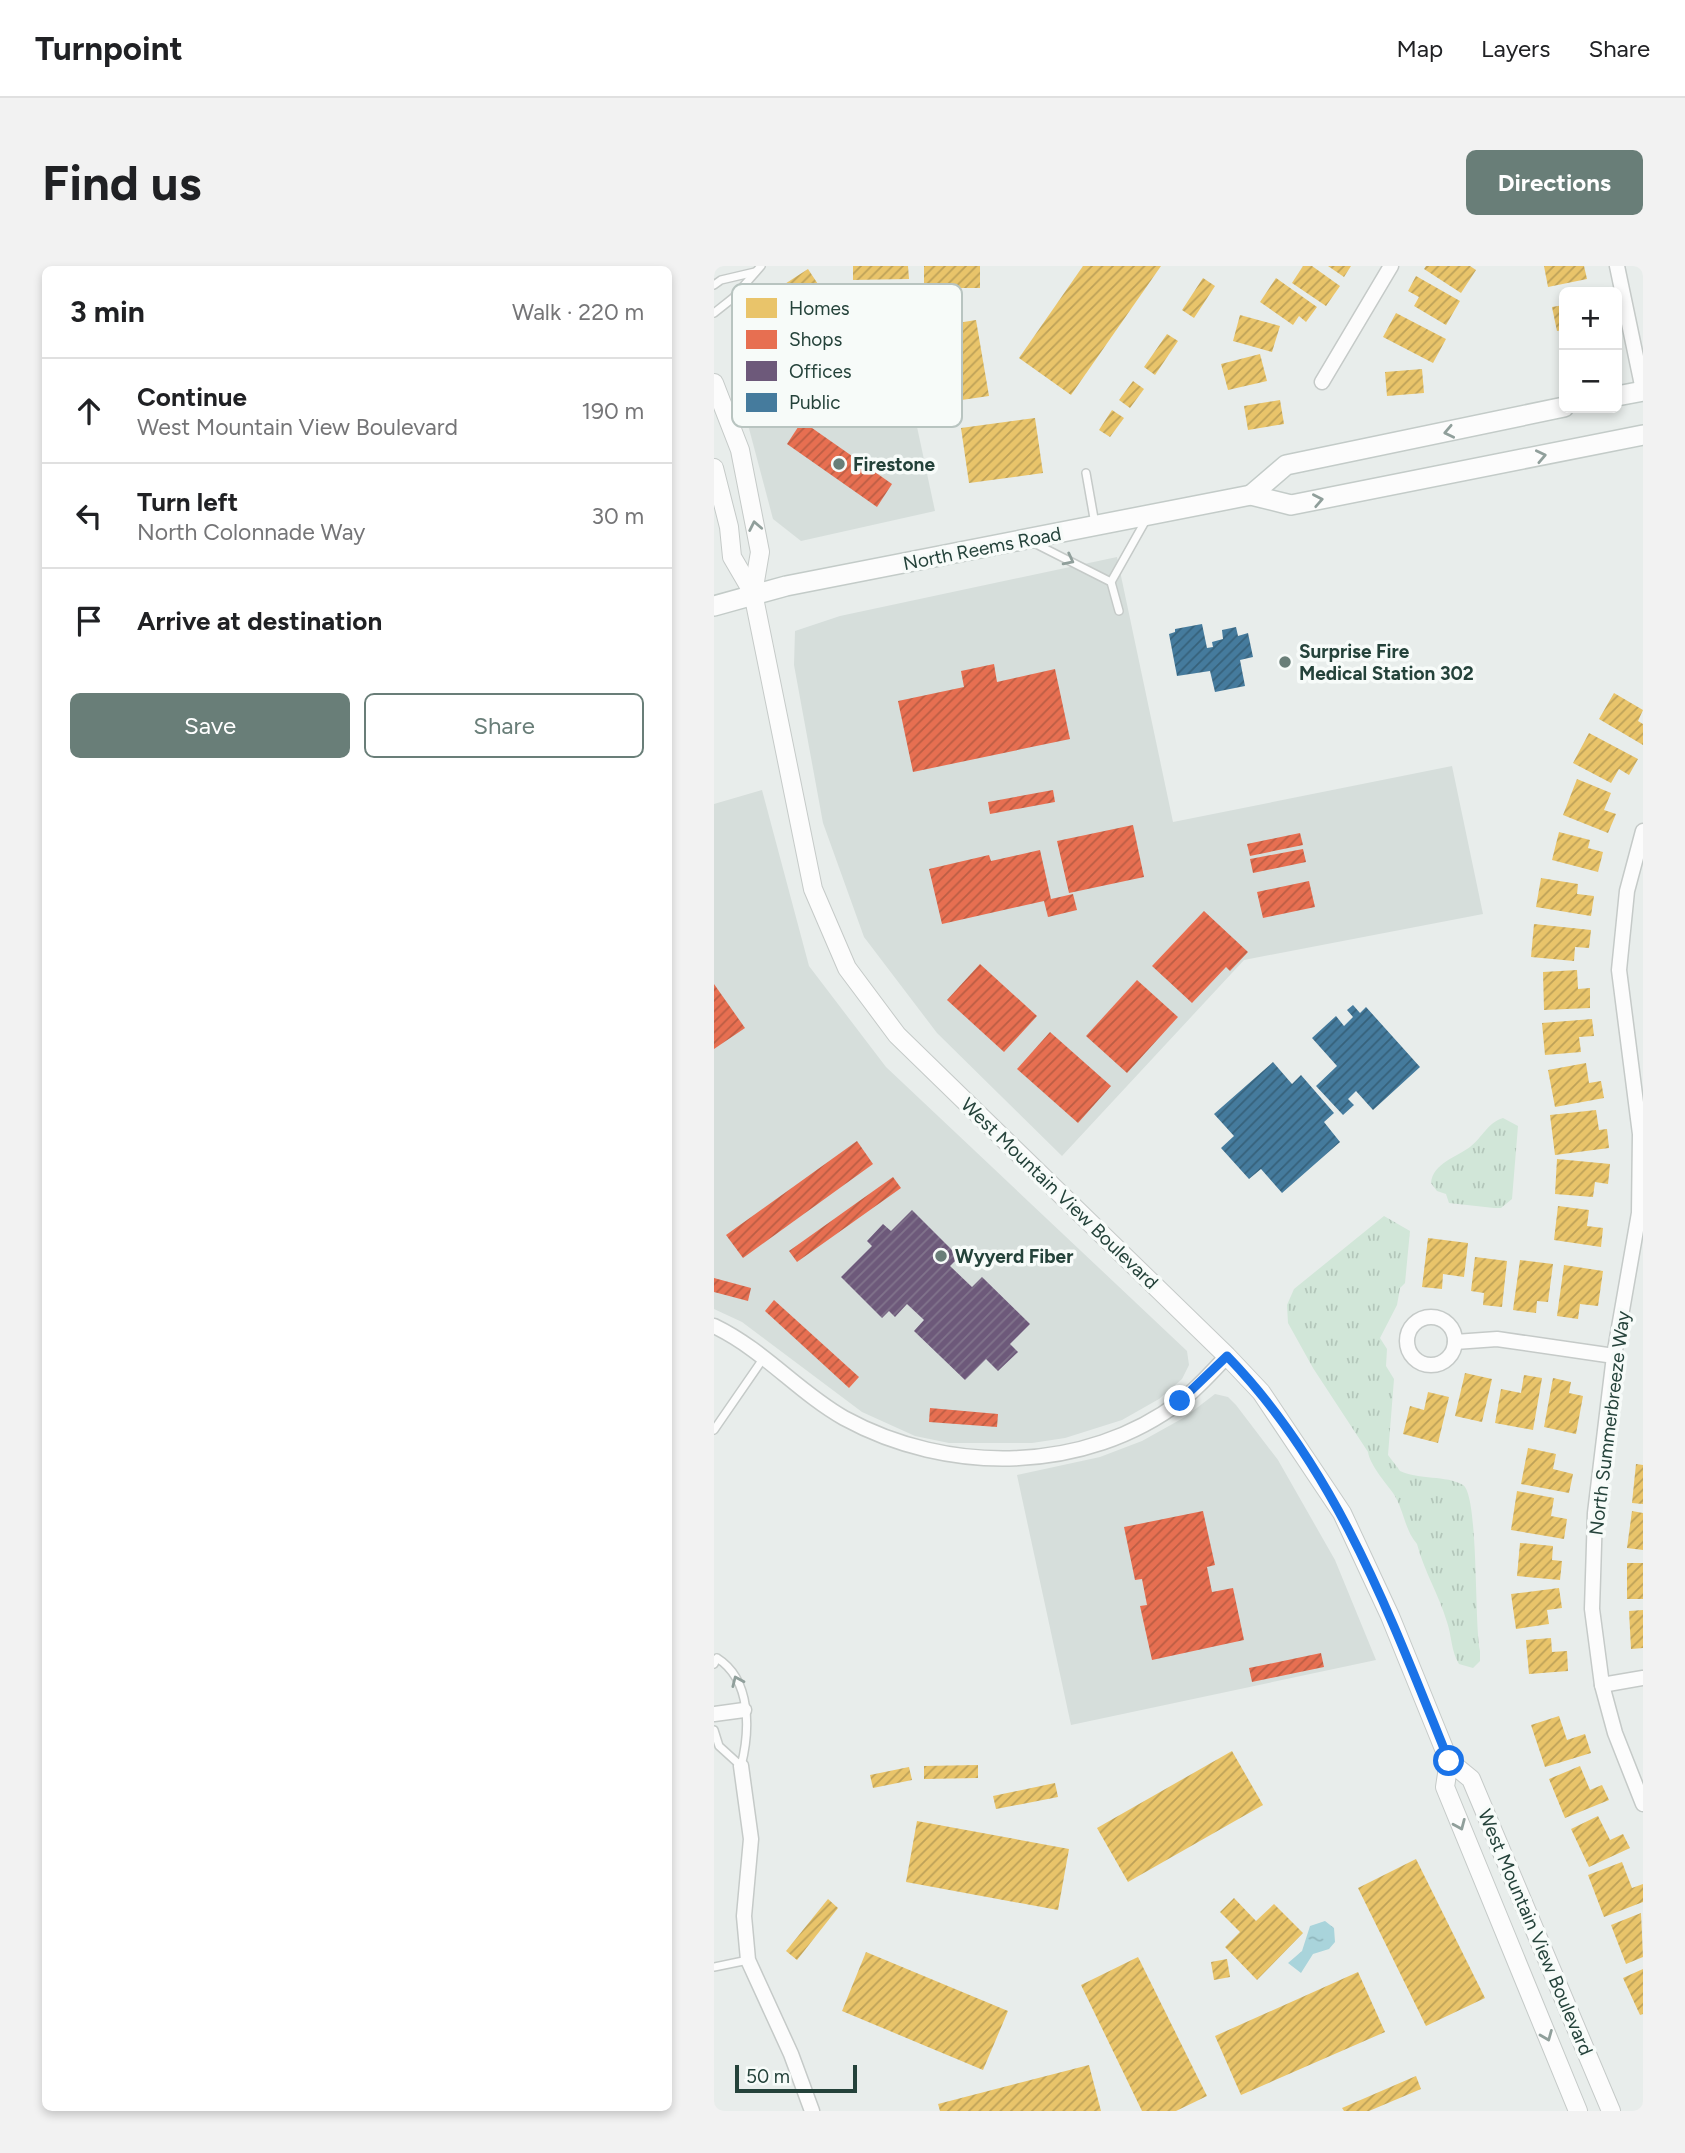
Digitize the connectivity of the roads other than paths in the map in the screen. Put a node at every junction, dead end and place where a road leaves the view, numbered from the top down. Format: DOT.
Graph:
graph roads {
  1 [pos="1391,266"];
  2 [pos="1617,266"];
  3 [pos="758,269"];
  4 [pos="745,284"];
  5 [pos="714,285"];
  6 [pos="732,299"];
  7 [pos="714,313"];
  8 [pos="1322,382"];
  9 [pos="714,383"];
  10 [pos="1643,390"];
  11 [pos="1622,396"];
  12 [pos="1559,408"];
  13 [pos="1643,435"];
  14 [pos="714,467"];
  15 [pos="1086,473"];
  16 [pos="1251,495"];
  17 [pos="1149,514"];
  18 [pos="1095,525"];
  19 [pos="1027,539"];
  20 [pos="1111,582"];
  21 [pos="753,593"];
  22 [pos="714,606"];
  23 [pos="1119,611"];
  24 [pos="1643,831"];
  25 [pos="714,1326"];
  26 [pos="1455,1342"];
  27 [pos="765,1356"];
  28 [pos="1227,1356"];
  29 [pos="1614,1356"];
  30 [pos="714,1430"];
  31 [pos="714,1648"];
  32 [pos="715,1661"];
  33 [pos="1643,1678"];
  34 [pos="1602,1685"];
  35 [pos="744,1710"];
  36 [pos="714,1714"];
  37 [pos="714,1730"];
  38 [pos="1449,1761"];
  39 [pos="740,1766"];
  40 [pos="1643,1804"];
  41 [pos="748,1960"];
  42 [pos="714,1967"];
  43 [pos="812,2111"];
  44 [pos="1578,2111"];
  45 [pos="1611,2111"];
  1 -- 8 [label="street"];
  2 -- 10 [label="street"];
  3 -- 4 [label="lane"];
  3 -- 5 [label="lane"];
  6 -- 7 [label="lane"];
  21 -- 9 [label="street, West Mountain View Boulevard, one-way"];
  10 -- 11 [label="main road"];
  12 -- 16 [label="main road, one-way"];
  16 -- 13 [label="main road, North Reems Road, one-way"];
  14 -- 21 [label="street, West Mountain View Boulevard"];
  15 -- 18 [label="lane"];
  16 -- 17 [label="main road, North Reems Road"];
  17 -- 18 [label="main road, North Reems Road"];
  17 -- 20 [label="lane"];
  18 -- 19 [label="main road, North Reems Road"];
  19 -- 20 [label="lane, one-way"];
  19 -- 21 [label="main road, North Reems Road"];
  20 -- 23 [label="lane"];
  21 -- 22 [label="main road, North Reems Road"];
  21 -- 28 [label="street, West Mountain View Boulevard"];
  24 -- 29 [label="street, North Summerbreeze Way"];
  25 -- 27 [label="street"];
  26 -- 29 [label="street"];
  27 -- 28 [label="street"];
  27 -- 30 [label="lane"];
  28 -- 38 [label="street, West Mountain View Boulevard"];
  29 -- 34 [label="street, North Summerbreeze Way"];
  31 -- 32 [label="lane"];
  35 -- 32 [label="lane, one-way"];
  33 -- 34 [label="street"];
  34 -- 40 [label="street, North Summerbreeze Way"];
  35 -- 36 [label="street"];
  35 -- 39 [label="lane"];
  37 -- 39 [label="lane"];
  38 -- 44 [label="street, West Mountain View Boulevard, one-way"];
  38 -- 45 [label="street, West Mountain View Boulevard"];
  39 -- 41 [label="street"];
  41 -- 42 [label="lane"];
  41 -- 43 [label="street"];
}
